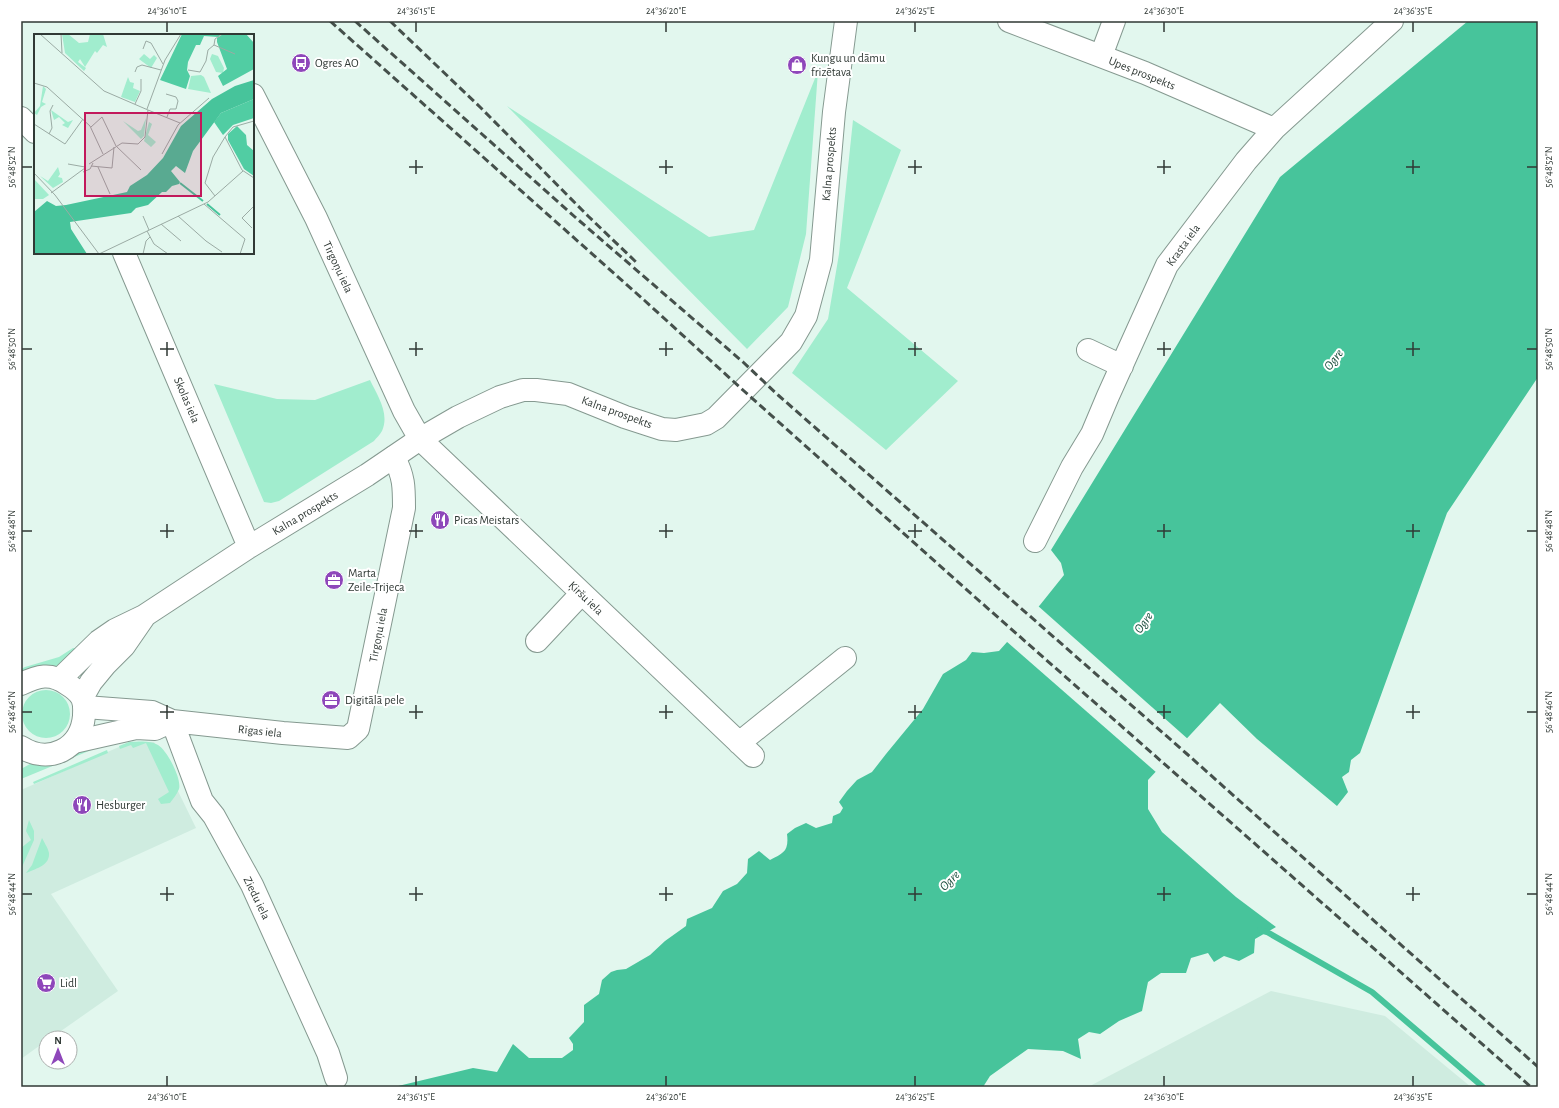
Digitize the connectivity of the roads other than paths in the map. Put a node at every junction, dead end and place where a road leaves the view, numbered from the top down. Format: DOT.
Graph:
graph roads {
  1 [pos="846,21"];
  2 [pos="1009,21"];
  3 [pos="1114,21"];
  4 [pos="1392,21"];
  5 [pos="1101,56"];
  6 [pos="254,97"];
  7 [pos="21,118"];
  8 [pos="1274,129"];
  9 [pos="34,131"];
  10 [pos="124,254"];
  11 [pos="1088,350"];
  12 [pos="1122,366"];
  13 [pos="420,439"];
  14 [pos="394,457"];
  15 [pos="1035,541"];
  16 [pos="249,547"];
  17 [pos="581,594"];
  18 [pos="144,616"];
  19 [pos="537,642"];
  20 [pos="845,658"];
  21 [pos="60,679"];
  22 [pos="21,684"];
  23 [pos="83,702"];
  24 [pos="172,721"];
  25 [pos="348,738"];
  26 [pos="74,742"];
  27 [pos="24,753"];
  28 [pos="336,1078"];
  1 -- 13 [label="street, Kalna prospekts"];
  2 -- 5 [label="street, Upes prospekts"];
  3 -- 5 [label="street"];
  4 -- 8 [label="street, Krasta iela"];
  5 -- 8 [label="street, Upes prospekts"];
  6 -- 13 [label="street, Tirgoņu iela"];
  7 -- 9 [label="street"];
  8 -- 12 [label="street, Krasta iela"];
  10 -- 16 [label="street, Skolas iela"];
  11 -- 12 [label="street"];
  12 -- 15 [label="street, Krasta iela"];
  13 -- 14 [label="street, Kalna prospekts"];
  13 -- 17 [label="street, Ķiršu iela"];
  14 -- 16 [label="street, Kalna prospekts"];
  14 -- 25 [label="street, Tirgoņu iela"];
  16 -- 18 [label="street, Kalna prospekts"];
  17 -- 19 [label="street"];
  17 -- 20 [label="street, Ķiršu iela"];
  18 -- 21 [label="street"];
  18 -- 23 [label="street"];
  21 -- 22 [label="street"];
  21 -- 23 [label="street"];
  23 -- 24 [label="street"];
  23 -- 26 [label="street"];
  24 -- 25 [label="street, Rīgas iela"];
  24 -- 26 [label="street"];
  24 -- 28 [label="street, Ziedu iela"];
  26 -- 27 [label="street"];
}
